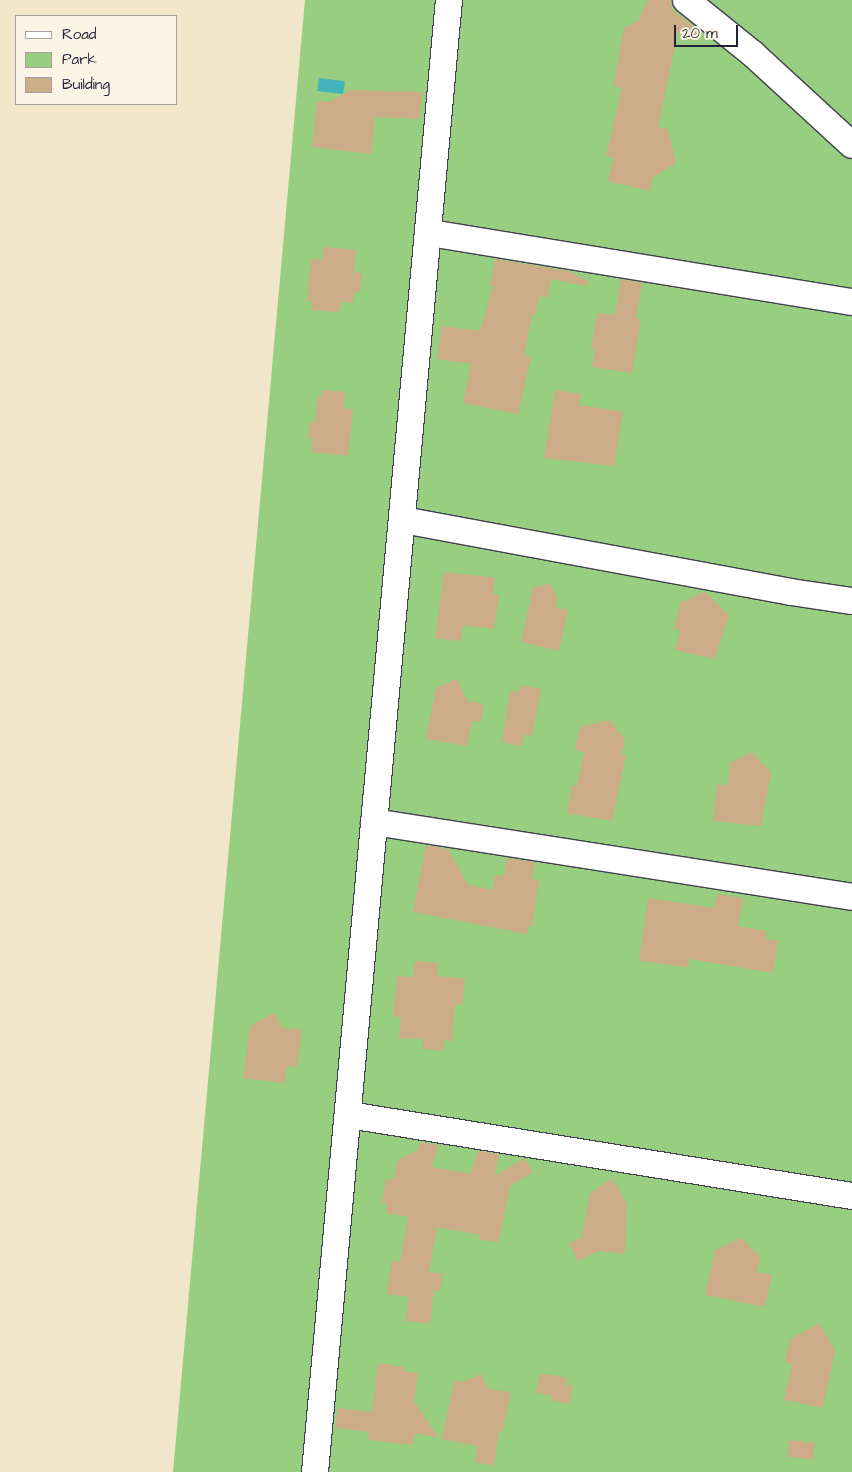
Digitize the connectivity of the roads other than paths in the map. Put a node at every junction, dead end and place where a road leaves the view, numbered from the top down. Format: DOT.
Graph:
graph roads {
  1 [pos="449,0"];
  2 [pos="686,0"];
  3 [pos="852,145"];
  4 [pos="430,233"];
  5 [pos="852,302"];
  6 [pos="403,520"];
  7 [pos="852,601"];
  8 [pos="374,822"];
  9 [pos="852,897"];
  10 [pos="349,1116"];
  11 [pos="852,1196"];
  12 [pos="315,1472"];
  1 -- 4 [label="street"];
  2 -- 3 [label="street"];
  4 -- 5 [label="street"];
  4 -- 6 [label="street"];
  6 -- 7 [label="street"];
  6 -- 8 [label="street"];
  8 -- 9 [label="street"];
  8 -- 10 [label="street"];
  10 -- 11 [label="street"];
  10 -- 12 [label="street"];
}
